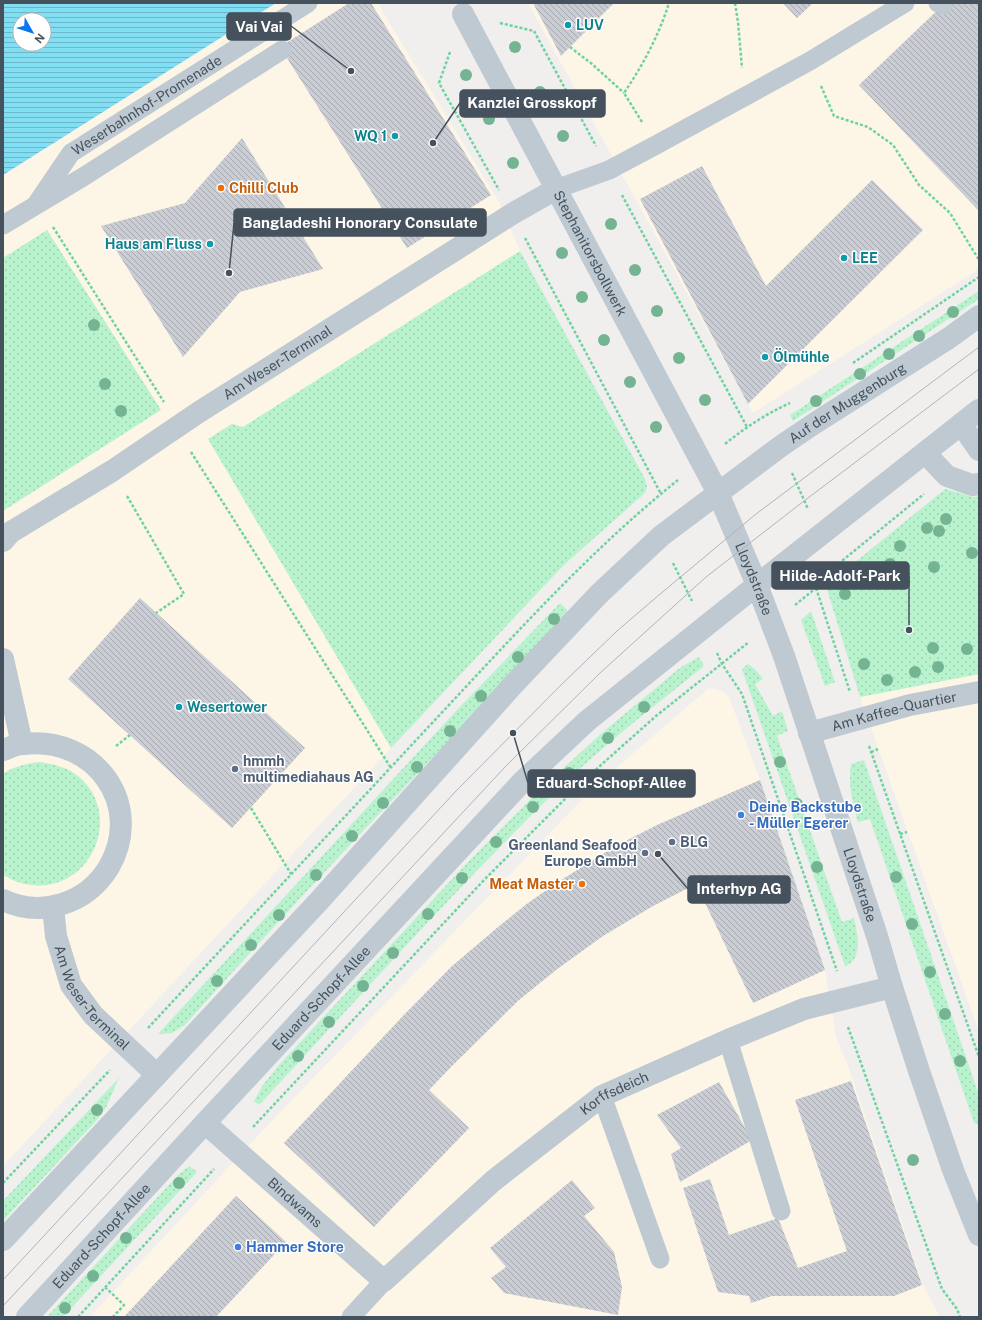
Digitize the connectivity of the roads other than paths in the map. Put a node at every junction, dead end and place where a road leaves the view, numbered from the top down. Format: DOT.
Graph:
graph roads {
  1 [pos="308,3"];
  2 [pos="905,3"];
  3 [pos="460,8"];
  4 [pos="282,50"];
  5 [pos="556,189"];
  6 [pos="37,203"];
  7 [pos="3,225"];
  8 [pos="979,316"];
  9 [pos="979,410"];
  10 [pos="961,424"];
  11 [pos="979,450"];
  12 [pos="925,453"];
  13 [pos="979,484"];
  14 [pos="718,493"];
  15 [pos="3,541"];
  16 [pos="757,584"];
  17 [pos="3,659"];
  18 [pos="979,692"];
  19 [pos="809,733"];
  20 [pos="12,747"];
  21 [pos="3,900"];
  22 [pos="53,907"];
  23 [pos="892,987"];
  24 [pos="728,1040"];
  25 [pos="157,1075"];
  26 [pos="602,1096"];
  27 [pos="205,1123"];
  28 [pos="781,1210"];
  29 [pos="979,1235"];
  30 [pos="3,1240"];
  31 [pos="660,1259"];
  32 [pos="384,1281"];
  33 [pos="27,1317"];
  34 [pos="351,1317"];
  1 -- 6 [label="lane, Weserbahnhof-Promenade"];
  2 -- 5 [label="lane"];
  3 -- 5 [label="street, Stephanitorsbollwerk"];
  4 -- 6 [label="lane"];
  5 -- 14 [label="street, Stephanitorsbollwerk"];
  5 -- 15 [label="street, Am Weser-Terminal"];
  6 -- 7 [label="lane, Weserbahnhof-Promenade"];
  8 -- 14 [label="street, Auf der Muggenburg"];
  9 -- 10 [label="street"];
  10 -- 11 [label="street"];
  10 -- 12 [label="street"];
  12 -- 13 [label="street"];
  12 -- 16 [label="street"];
  14 -- 16 [label="street, Lloydstraße"];
  14 -- 25 [label="street"];
  16 -- 19 [label="street, Lloydstraße"];
  16 -- 27 [label="street, Eduard-Schopf-Allee"];
  17 -- 20 [label="street"];
  18 -- 19 [label="street, Am Kaffee-Quartier"];
  19 -- 23 [label="street, Lloydstraße"];
  20 -- 22 [label="street"];
  21 -- 22 [label="street"];
  22 -- 25 [label="street, Am Weser-Terminal"];
  23 -- 24 [label="street, Korffsdeich"];
  23 -- 29 [label="street, Lloydstraße"];
  24 -- 26 [label="street, Korffsdeich"];
  24 -- 28 [label="lane"];
  25 -- 30 [label="street"];
  26 -- 31 [label="lane"];
  26 -- 32 [label="street, Korffsdeich"];
  27 -- 32 [label="street, Bindwams"];
  27 -- 33 [label="street, Eduard-Schopf-Allee"];
  32 -- 34 [label="lane"];
}
